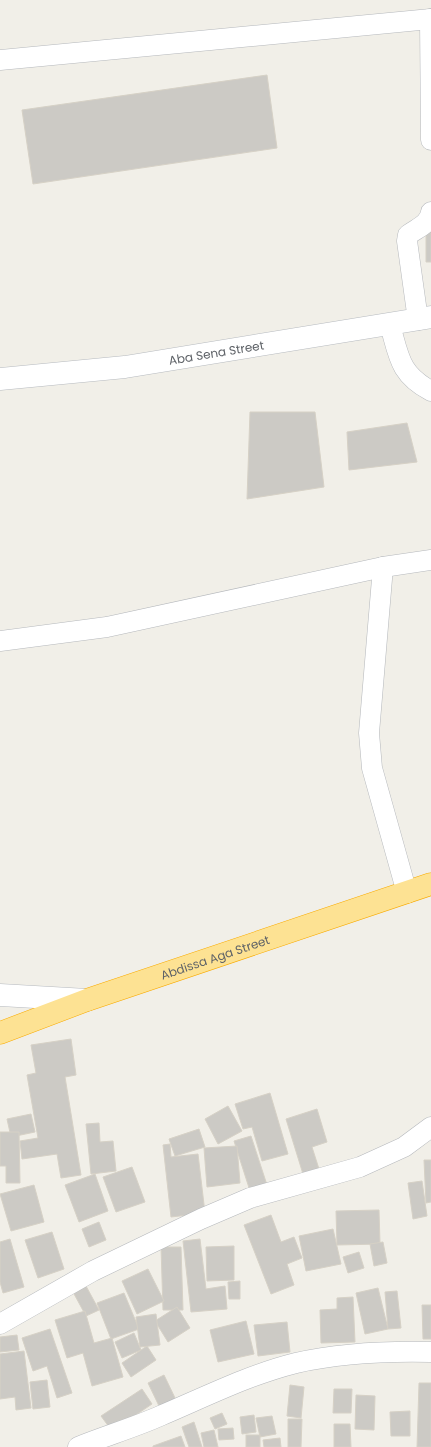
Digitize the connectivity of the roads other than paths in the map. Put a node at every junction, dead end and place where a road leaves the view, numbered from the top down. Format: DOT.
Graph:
graph roads {
  1 [pos="431,19"];
  2 [pos="0,60"];
  3 [pos="431,140"];
  4 [pos="431,212"];
  5 [pos="424,319"];
  6 [pos="390,324"];
  7 [pos="0,378"];
  8 [pos="431,391"];
  9 [pos="431,560"];
  10 [pos="383,567"];
  11 [pos="0,641"];
  12 [pos="430,887"];
  13 [pos="407,893"];
  14 [pos="0,995"];
  15 [pos="87,1000"];
  16 [pos="0,1032"];
  17 [pos="431,1127"];
  18 [pos="0,1324"];
  19 [pos="431,1352"];
  20 [pos="78,1447"];
  1 -- 2 [label="street"];
  1 -- 3 [label="street"];
  4 -- 5 [label="street"];
  5 -- 6 [label="street, Aba Sena Street"];
  6 -- 7 [label="street, Aba Sena Street"];
  6 -- 8 [label="street"];
  9 -- 10 [label="street"];
  10 -- 11 [label="street"];
  10 -- 13 [label="street"];
  12 -- 13 [label="highway, Abdissa Aga Street"];
  13 -- 15 [label="highway, Abdissa Aga Street"];
  14 -- 15 [label="street"];
  15 -- 16 [label="highway, Abdissa Aga Street"];
  17 -- 18 [label="street"];
  19 -- 20 [label="street"];
}
